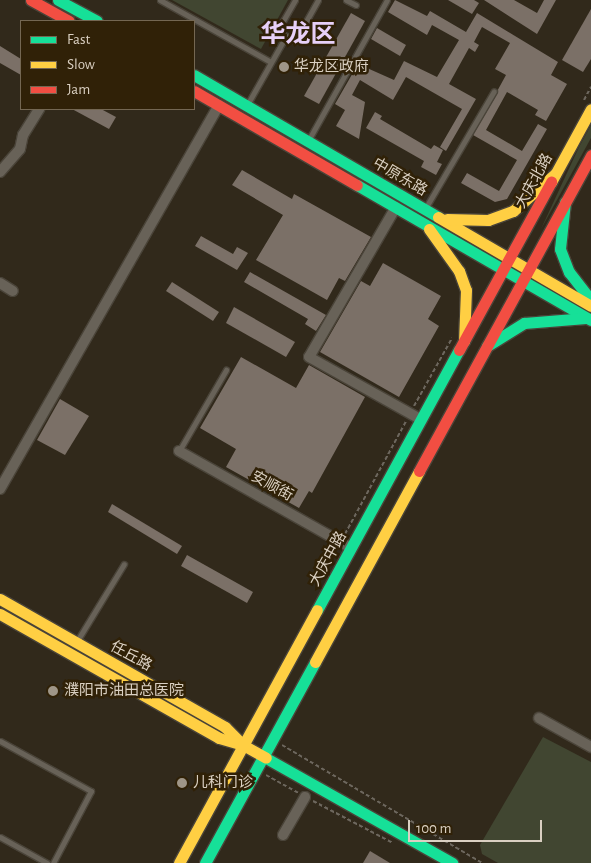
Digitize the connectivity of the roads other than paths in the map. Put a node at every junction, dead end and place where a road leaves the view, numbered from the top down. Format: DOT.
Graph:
graph roads {
  1 [pos="30,0"];
  2 [pos="58,0"];
  3 [pos="160,0"];
  4 [pos="295,0"];
  5 [pos="318,0"];
  6 [pos="346,0"];
  7 [pos="387,0"];
  8 [pos="356,5"];
  9 [pos="67,20"];
  10 [pos="95,20"];
  11 [pos="286,36"];
  12 [pos="271,62"];
  13 [pos="195,76"];
  14 [pos="494,91"];
  15 [pos="195,92"];
  16 [pos="219,105"];
  17 [pos="247,105"];
  18 [pos="591,109"];
  19 [pos="38,110"];
  20 [pos="308,140"];
  21 [pos="591,155"];
  22 [pos="0,172"];
  23 [pos="555,174"];
  24 [pos="565,202"];
  25 [pos="396,207"];
  26 [pos="425,208"];
  27 [pos="442,218"];
  28 [pos="425,224"];
  29 [pos="509,258"];
  30 [pos="503,269"];
  31 [pos="529,269"];
  32 [pos="523,280"];
  33 [pos="0,283"];
  34 [pos="13,291"];
  35 [pos="591,300"];
  36 [pos="591,306"];
  37 [pos="590,319"];
  38 [pos="464,341"];
  39 [pos="487,346"];
  40 [pos="226,370"];
  41 [pos="420,419"];
  42 [pos="180,451"];
  43 [pos="0,489"];
  44 [pos="351,548"];
  45 [pos="124,564"];
  46 [pos="0,599"];
  47 [pos="0,614"];
  48 [pos="76,643"];
  49 [pos="539,718"];
  50 [pos="0,741"];
  51 [pos="243,745"];
  52 [pos="591,747"];
  53 [pos="263,756"];
  54 [pos="305,797"];
  55 [pos="284,835"];
  56 [pos="0,837"];
  57 [pos="47,863"];
  58 [pos="53,863"];
  59 [pos="179,863"];
  60 [pos="205,863"];
  61 [pos="452,863"];
  1 -- 9 [label="main road"];
  2 -- 10 [label="main road"];
  3 -- 12 [label="lane"];
  4 -- 11 [label="lane"];
  5 -- 11 [label="lane"];
  6 -- 8 [label="lane"];
  7 -- 20 [label="lane"];
  11 -- 12 [label="lane"];
  12 -- 17 [label="lane"];
  13 -- 17 [label="main road, 中原东路"];
  14 -- 26 [label="lane"];
  15 -- 16 [label="main road, 中原东路"];
  16 -- 25 [label="main road, 中原东路"];
  16 -- 43 [label="street"];
  17 -- 20 [label="main road, 中原东路"];
  18 -- 23 [label="main road, 大庆北路"];
  19 -- 22 [label="street"];
  20 -- 26 [label="main road, 中原东路"];
  21 -- 24 [label="main road"];
  23 -- 27 [label="main road"];
  23 -- 29 [label="main road, 大庆北路"];
  24 -- 31 [label="main road"];
  24 -- 35 [label="main road"];
  25 -- 28 [label="main road, 中原东路"];
  25 -- 41 [label="street"];
  26 -- 27 [label="main road, 中原东路"];
  27 -- 29 [label="main road, 中原东路"];
  28 -- 30 [label="main road, 中原东路"];
  28 -- 38 [label="main road"];
  29 -- 30 [label="main road, 大庆北路"];
  29 -- 31 [label="main road, 中原东路"];
  30 -- 32 [label="main road, 中原东路"];
  30 -- 38 [label="main road, 大庆中路"];
  31 -- 32 [label="main road"];
  31 -- 36 [label="main road, 中原东路"];
  32 -- 37 [label="main road, 中原东路"];
  32 -- 39 [label="main road"];
  33 -- 34 [label="street"];
  37 -- 39 [label="main road"];
  38 -- 41 [label="main road, 大庆中路"];
  39 -- 53 [label="main road"];
  40 -- 42 [label="lane"];
  41 -- 44 [label="main road, 大庆中路"];
  42 -- 44 [label="street, 安顺街"];
  44 -- 51 [label="main road, 大庆中路"];
  45 -- 48 [label="lane"];
  46 -- 48 [label="main road, 任丘路"];
  47 -- 51 [label="main road, 任丘路"];
  48 -- 51 [label="main road, 任丘路"];
  49 -- 52 [label="street"];
  50 -- 58 [label="lane"];
  51 -- 53 [label="main road, 任丘路"];
  51 -- 59 [label="main road, 大庆中路"];
  53 -- 60 [label="main road"];
  53 -- 61 [label="main road, 任丘路"];
  54 -- 55 [label="street"];
  56 -- 57 [label="lane"];
}
